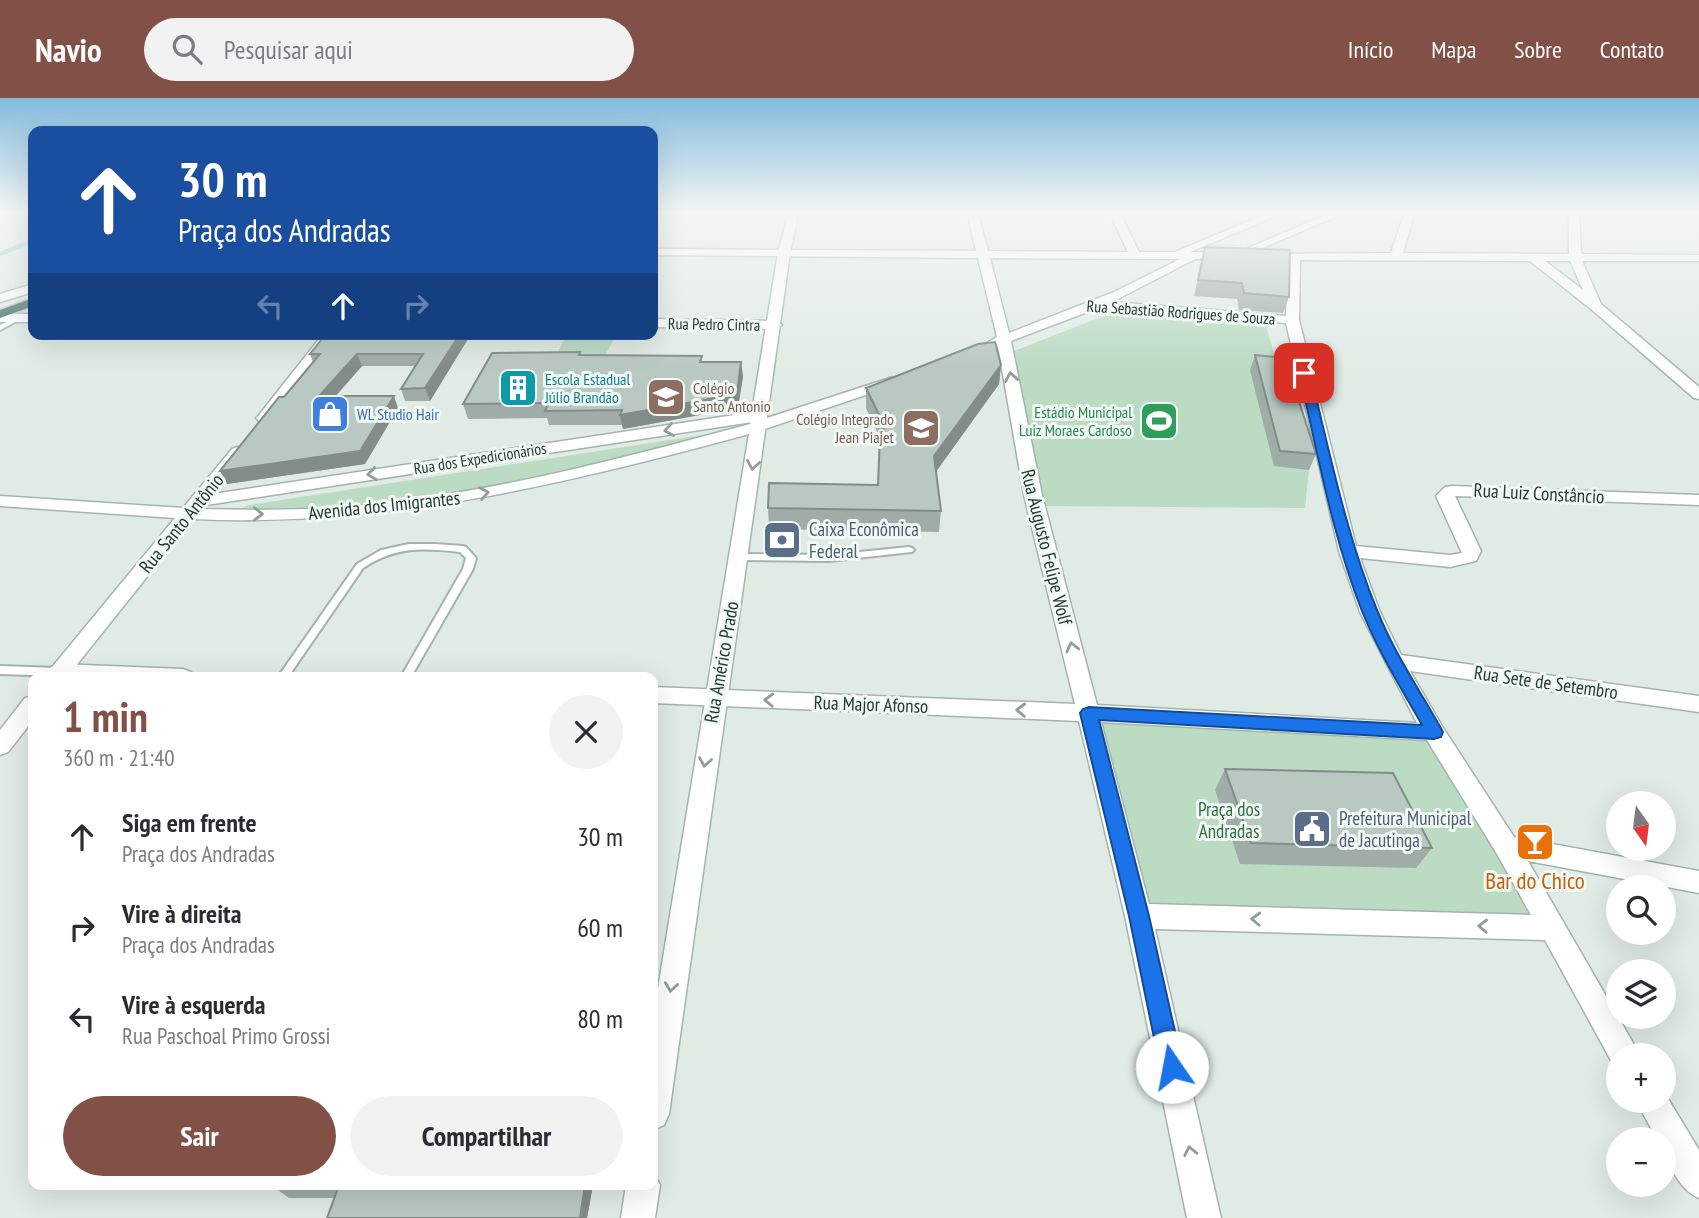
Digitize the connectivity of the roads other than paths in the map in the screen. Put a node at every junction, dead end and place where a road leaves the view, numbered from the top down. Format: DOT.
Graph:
graph roads {
  1 [pos="783,263"];
  2 [pos="985,263"];
  3 [pos="1156,263"];
  4 [pos="1182,263"];
  5 [pos="1294,263"];
  6 [pos="1541,263"];
  7 [pos="1577,263"];
  8 [pos="28,290"];
  9 [pos="0,298"];
  10 [pos="1070,303"];
  11 [pos="28,304"];
  12 [pos="1098,305"];
  13 [pos="1596,306"];
  14 [pos="0,316"];
  15 [pos="27,318"];
  16 [pos="1292,320"];
  17 [pos="658,323"];
  18 [pos="775,325"];
  19 [pos="0,328"];
  20 [pos="1002,333"];
  21 [pos="325,340"];
  22 [pos="978,349"];
  23 [pos="913,373"];
  24 [pos="1699,395"];
  25 [pos="760,421"];
  26 [pos="1699,500"];
  27 [pos="0,501"];
  28 [pos="195,507"];
  29 [pos="909,550"];
  30 [pos="1348,551"];
  31 [pos="740,557"];
  32 [pos="1394,661"];
  33 [pos="0,670"];
  34 [pos="28,672"];
  35 [pos="59,672"];
  36 [pos="286,672"];
  37 [pos="409,672"];
  38 [pos="658,695"];
  39 [pos="715,697"];
  40 [pos="1699,704"];
  41 [pos="28,710"];
  42 [pos="1089,713"];
  43 [pos="1434,732"];
  44 [pos="0,746"];
  45 [pos="1506,846"];
  46 [pos="1699,882"];
  47 [pos="1139,916"];
  48 [pos="1552,928"];
  49 [pos="1618,1043"];
  50 [pos="658,1080"];
  51 [pos="1659,1113"];
  52 [pos="1699,1181"];
  53 [pos="642,1190"];
  54 [pos="638,1218"];
  55 [pos="1204,1218"];
  1 -- 18 [label="street, Rua Américo Prado"];
  2 -- 20 [label="street, Rua Augusto Felipe Wolf"];
  3 -- 10 [label="street"];
  4 -- 12 [label="street"];
  5 -- 16 [label="street"];
  6 -- 13 [label="street"];
  7 -- 13 [label="street"];
  8 -- 9 [label="street"];
  10 -- 12 [label="street, Rua Sebastião Rodrigues de Souza"];
  10 -- 20 [label="street"];
  11 -- 14 [label="highway"];
  12 -- 16 [label="street, Rua Sebastião Rodrigues de Souza"];
  12 -- 20 [label="street"];
  13 -- 24 [label="street"];
  14 -- 15 [label="street"];
  15 -- 19 [label="lane"];
  16 -- 30 [label="street"];
  17 -- 18 [label="street, Rua Pedro Cintra"];
  18 -- 25 [label="street, Rua Américo Prado"];
  20 -- 22 [label="street"];
  42 -- 20 [label="street, Rua Augusto Felipe Wolf, one-way"];
  21 -- 28 [label="street, Rua Santo Antônio"];
  23 -- 25 [label="street"];
  25 -- 28 [label="street, Rua dos Expedicionários, one-way"];
  28 -- 25 [label="street, Avenida dos Imigrantes, one-way"];
  25 -- 31 [label="street, Rua Américo Prado, one-way"];
  26 -- 30 [label="street, Rua Luiz Constâncio"];
  27 -- 28 [label="street, Avenida dos Imigrantes"];
  28 -- 35 [label="street, Rua Santo Antônio"];
  29 -- 31 [label="lane"];
  30 -- 32 [label="street"];
  31 -- 39 [label="street, Rua Américo Prado"];
  32 -- 40 [label="street, Rua Sete de Setembro"];
  32 -- 43 [label="street"];
  33 -- 34 [label="lane"];
  36 -- 37 [label="lane"];
  38 -- 39 [label="street, Rua Major Afonso"];
  42 -- 39 [label="street, Rua Major Afonso, one-way"];
  39 -- 50 [label="street, Rua Américo Prado, one-way"];
  41 -- 44 [label="street"];
  42 -- 43 [label="street"];
  42 -- 47 [label="street"];
  43 -- 45 [label="street"];
  45 -- 46 [label="street"];
  45 -- 48 [label="street"];
  48 -- 47 [label="street, one-way"];
  55 -- 47 [label="street, one-way"];
  48 -- 49 [label="street"];
  51 -- 52 [label="street"];
  53 -- 54 [label="street"];
}
